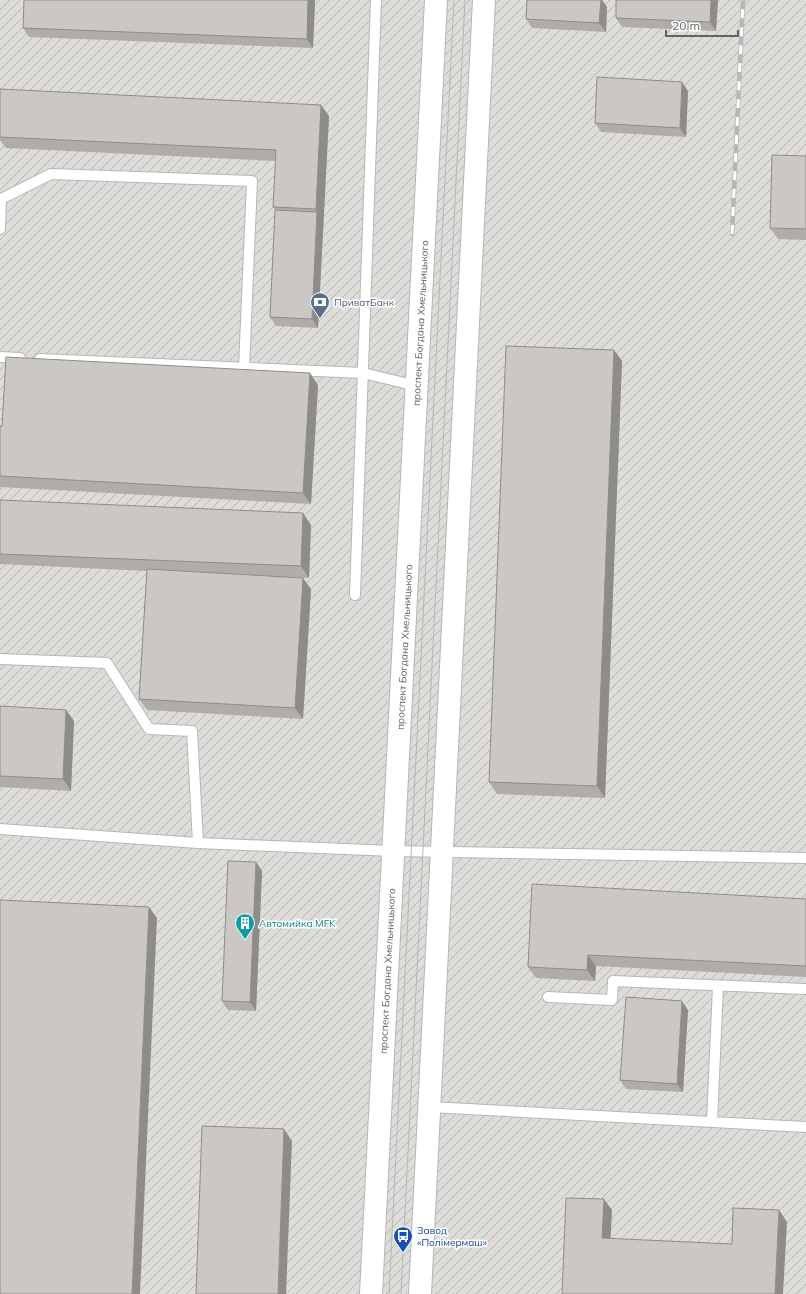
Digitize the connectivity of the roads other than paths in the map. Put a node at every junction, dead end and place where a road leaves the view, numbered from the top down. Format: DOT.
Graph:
graph roads {
  1 [pos="376,0"];
  2 [pos="436,0"];
  3 [pos="484,0"];
  4 [pos="0,221"];
  5 [pos="0,229"];
  6 [pos="0,357"];
  7 [pos="244,368"];
  8 [pos="363,374"];
  9 [pos="417,386"];
  10 [pos="355,595"];
  11 [pos="0,660"];
  12 [pos="0,829"];
  13 [pos="198,843"];
  14 [pos="393,851"];
  15 [pos="443,852"];
  16 [pos="806,858"];
  17 [pos="718,986"];
  18 [pos="806,989"];
  19 [pos="548,997"];
  20 [pos="430,1107"];
  21 [pos="712,1122"];
  22 [pos="806,1127"];
  23 [pos="371,1294"];
  24 [pos="420,1294"];
  1 -- 8 [label="lane"];
  2 -- 9 [label="main road, проспект Богдана Хмельницького"];
  3 -- 15 [label="main road"];
  4 -- 5 [label="lane"];
  4 -- 7 [label="lane"];
  6 -- 7 [label="lane"];
  7 -- 8 [label="lane"];
  8 -- 9 [label="lane"];
  8 -- 10 [label="lane"];
  9 -- 14 [label="main road, проспект Богдана Хмельницького"];
  11 -- 13 [label="lane"];
  12 -- 13 [label="lane"];
  13 -- 14 [label="lane"];
  14 -- 15 [label="lane"];
  14 -- 23 [label="main road, проспект Богдана Хмельницького"];
  15 -- 16 [label="lane"];
  15 -- 20 [label="main road"];
  17 -- 18 [label="lane"];
  17 -- 19 [label="lane"];
  17 -- 21 [label="lane"];
  20 -- 21 [label="lane"];
  20 -- 24 [label="main road"];
  21 -- 22 [label="lane"];
}
